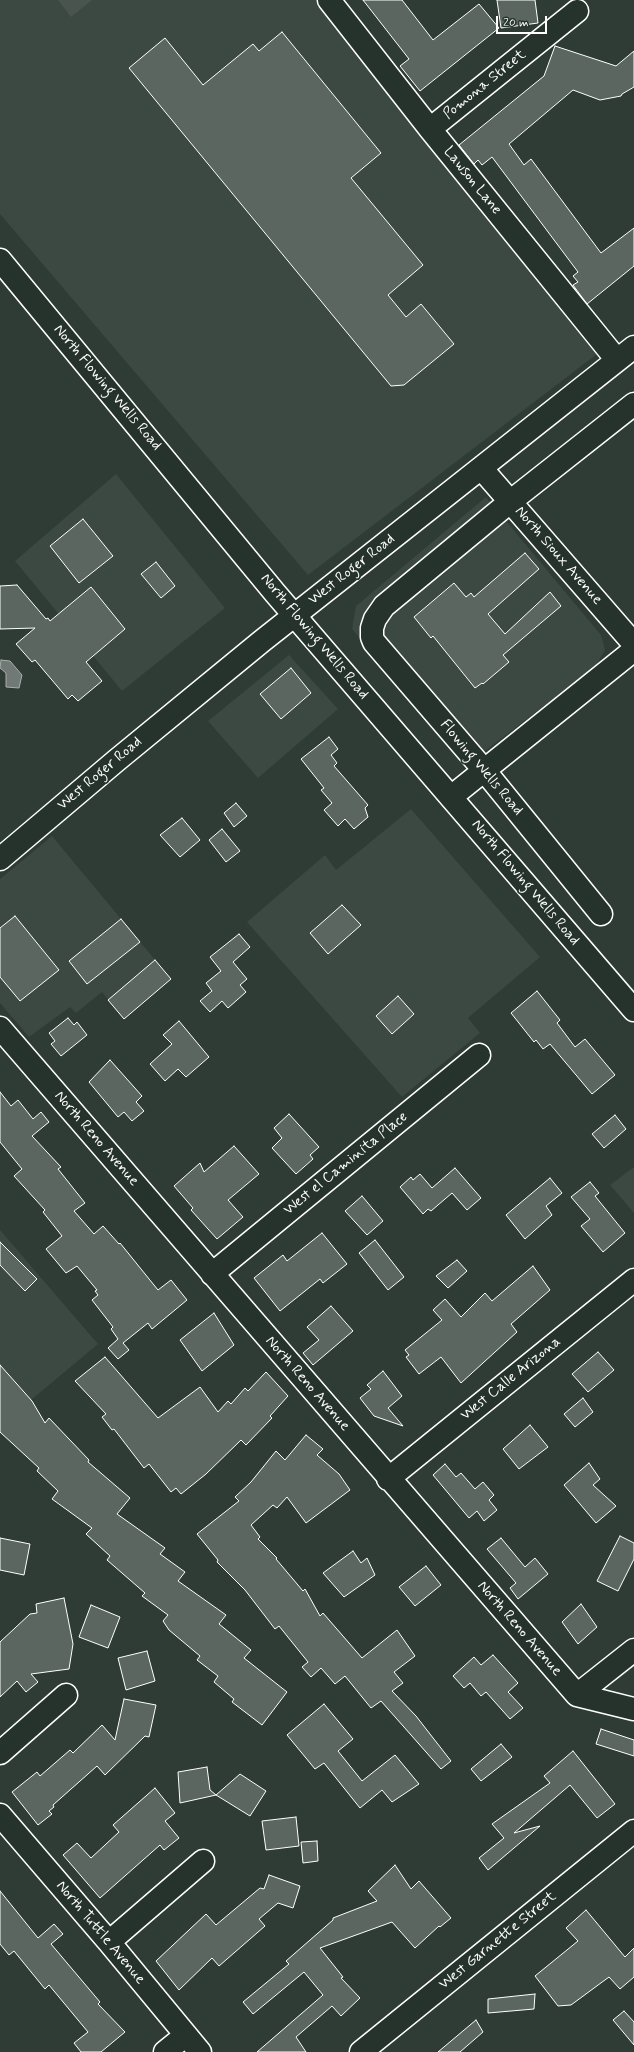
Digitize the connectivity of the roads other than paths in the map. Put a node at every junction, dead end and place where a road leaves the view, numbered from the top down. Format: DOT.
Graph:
graph roads {
  1 [pos="329,0"];
  2 [pos="577,11"];
  3 [pos="430,129"];
  4 [pos="0,260"];
  5 [pos="634,347"];
  6 [pos="617,360"];
  7 [pos="634,404"];
  8 [pos="481,468"];
  9 [pos="511,501"];
  10 [pos="295,616"];
  11 [pos="634,644"];
  12 [pos="634,650"];
  13 [pos="484,770"];
  14 [pos="451,797"];
  15 [pos="0,858"];
  16 [pos="602,914"];
  17 [pos="634,1010"];
  18 [pos="0,1028"];
  19 [pos="479,1055"];
  20 [pos="212,1274"];
  21 [pos="634,1280"];
  22 [pos="388,1479"];
  23 [pos="634,1650"];
  24 [pos="577,1695"];
  25 [pos="66,1696"];
  26 [pos="634,1709"];
  27 [pos="0,1753"];
  28 [pos="0,1815"];
  29 [pos="634,1831"];
  30 [pos="204,1861"];
  31 [pos="109,1942"];
  32 [pos="186,2035"];
  33 [pos="165,2052"];
  34 [pos="200,2052"];
  35 [pos="361,2052"];
  1 -- 3 [label="street, Lawson Lane"];
  2 -- 3 [label="street, Pomona Street"];
  3 -- 6 [label="street, Lawson Lane"];
  4 -- 10 [label="street, North Flowing Wells Road"];
  5 -- 6 [label="street, West Roger Road"];
  6 -- 8 [label="street, West Roger Road"];
  7 -- 9 [label="street"];
  8 -- 9 [label="street, North Sioux Avenue"];
  8 -- 10 [label="street, West Roger Road"];
  9 -- 11 [label="street, North Sioux Avenue"];
  9 -- 13 [label="street, Flowing Wells Road"];
  10 -- 14 [label="street, North Flowing Wells Road"];
  10 -- 15 [label="street, West Roger Road"];
  12 -- 13 [label="street"];
  13 -- 14 [label="street"];
  13 -- 16 [label="street, Flowing Wells Road"];
  14 -- 17 [label="street, North Flowing Wells Road"];
  18 -- 20 [label="street, North Reno Avenue"];
  19 -- 20 [label="street, West el Caminita Place"];
  20 -- 22 [label="street, North Reno Avenue"];
  21 -- 22 [label="street, West Calle Arizona"];
  22 -- 24 [label="street, North Reno Avenue"];
  23 -- 24 [label="street"];
  24 -- 26 [label="street"];
  25 -- 27 [label="street"];
  28 -- 31 [label="street, North Tuttle Avenue"];
  29 -- 35 [label="street, West Garnette Street"];
  30 -- 31 [label="street"];
  31 -- 32 [label="street, North Tuttle Avenue"];
  32 -- 33 [label="street"];
  32 -- 34 [label="street, North Tuttle Avenue"];
}
